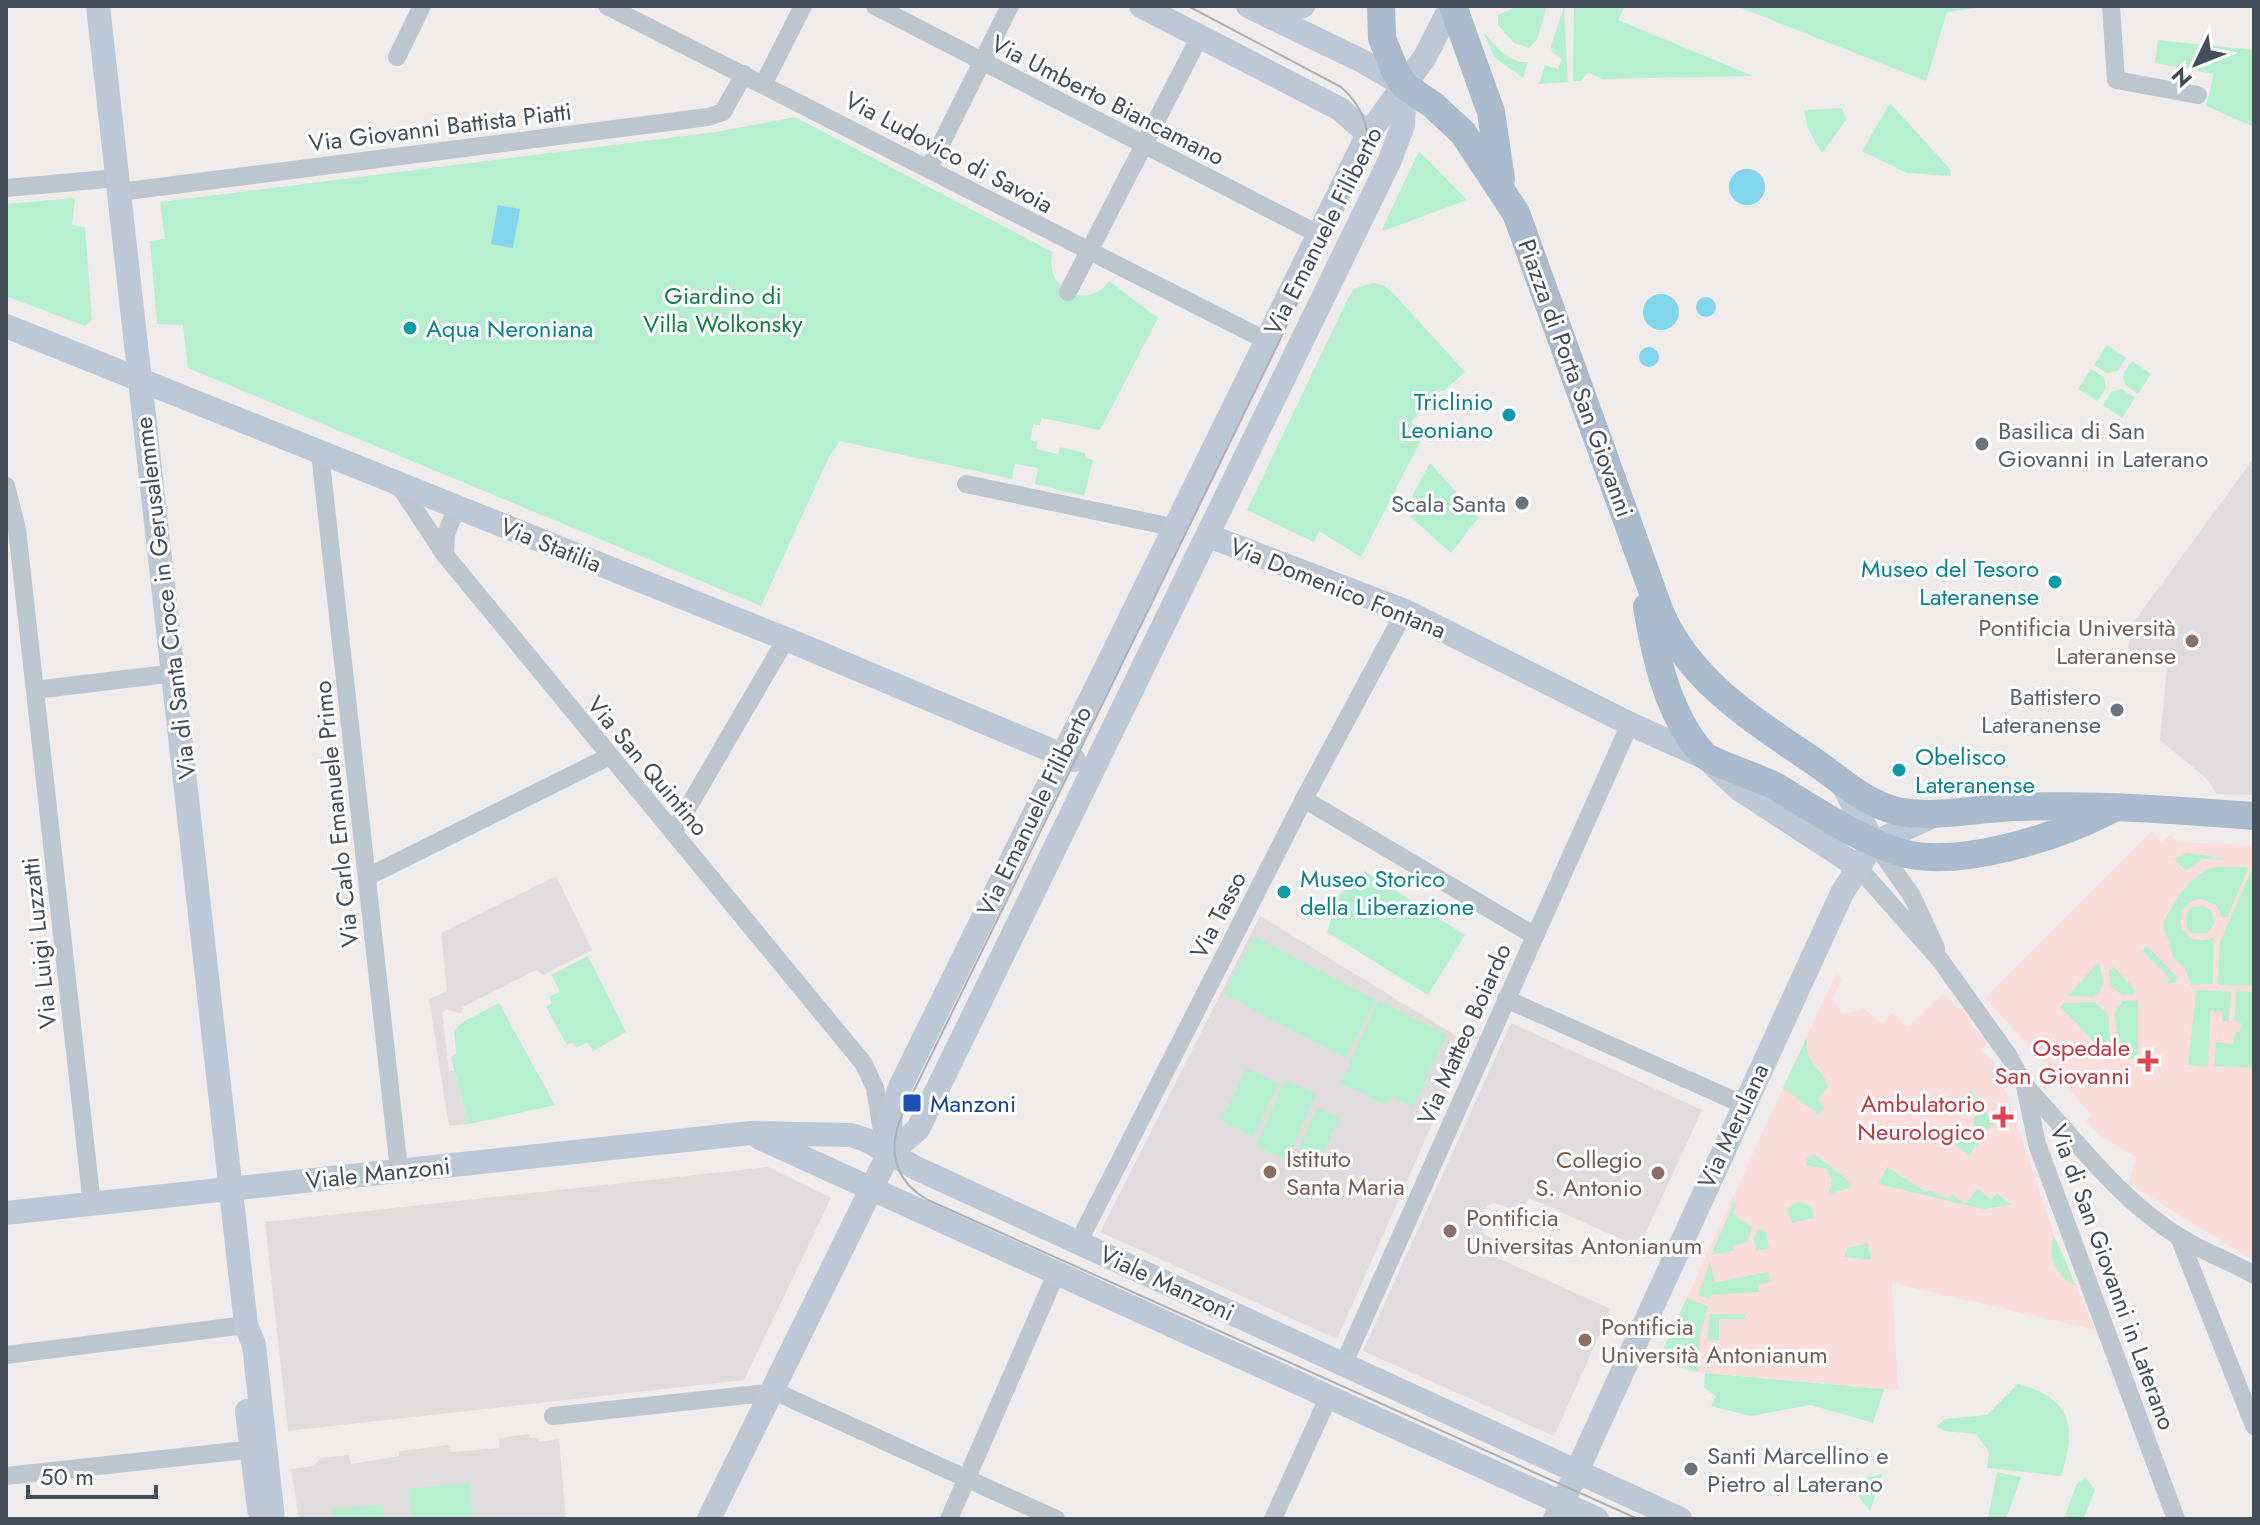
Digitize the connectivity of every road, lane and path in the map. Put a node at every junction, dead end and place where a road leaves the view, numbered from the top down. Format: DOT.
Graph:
graph roads {
  1 [pos="98,6"];
  2 [pos="422,6"];
  3 [pos="607,6"];
  4 [pos="803,6"];
  5 [pos="875,6"];
  6 [pos="1010,6"];
  7 [pos="1141,6"];
  8 [pos="1248,6"];
  9 [pos="1303,6"];
  10 [pos="1381,6"];
  11 [pos="1452,6"];
  12 [pos="2111,6"];
  13 [pos="1270,17"];
  14 [pos="1200,36"];
  15 [pos="397,57"];
  16 [pos="982,61"];
  17 [pos="744,74"];
  18 [pos="764,83"];
  19 [pos="1405,86"];
  20 [pos="2198,95"];
  21 [pos="1368,134"];
  22 [pos="1145,146"];
  23 [pos="929,168"];
  24 [pos="118,185"];
  25 [pos="6,188"];
  26 [pos="1503,188"];
  27 [pos="1320,235"];
  28 [pos="1090,252"];
  29 [pos="1068,292"];
  30 [pos="6,326"];
  31 [pos="1267,341"];
  32 [pos="138,379"];
  33 [pos="320,453"];
  34 [pos="398,484"];
  35 [pos="966,484"];
  36 [pos="6,486"];
  37 [pos="457,507"];
  38 [pos="1172,527"];
  39 [pos="1209,536"];
  40 [pos="445,555"];
  41 [pos="1644,571"];
  42 [pos="1405,611"];
  43 [pos="786,639"];
  44 [pos="175,673"];
  45 [pos="35,690"];
  46 [pos="1630,724"];
  47 [pos="1062,754"];
  48 [pos="608,757"];
  49 [pos="1706,758"];
  50 [pos="1094,770"];
  51 [pos="1840,780"];
  52 [pos="1304,799"];
  53 [pos="2113,809"];
  54 [pos="1941,813"];
  55 [pos="2254,816"];
  56 [pos="673,833"];
  57 [pos="1874,843"];
  58 [pos="1857,866"];
  59 [pos="367,877"];
  60 [pos="1535,936"];
  61 [pos="1946,967"];
  62 [pos="1506,999"];
  63 [pos="869,1072"];
  64 [pos="2025,1086"];
  65 [pos="900,1087"];
  66 [pos="1742,1104"];
  67 [pos="751,1133"];
  68 [pos="888,1155"];
  69 [pos="399,1170"];
  70 [pos="231,1189"];
  71 [pos="871,1190"];
  72 [pos="92,1205"];
  73 [pos="6,1213"];
  74 [pos="2179,1237"];
  75 [pos="1078,1243"];
  76 [pos="1056,1274"];
  77 [pos="2254,1275"];
  78 [pos="246,1325"];
  79 [pos="6,1355"];
  80 [pos="1344,1363"];
  81 [pos="772,1391"];
  82 [pos="1329,1396"];
  83 [pos="553,1416"];
  84 [pos="2254,1426"];
  85 [pos="258,1448"];
  86 [pos="1576,1471"];
  87 [pos="6,1476"];
  88 [pos="966,1479"];
  89 [pos="1558,1511"];
  90 [pos="260,1519"];
  91 [pos="273,1519"];
  92 [pos="709,1519"];
  93 [pos="949,1519"];
  94 [pos="1056,1519"];
  95 [pos="1273,1519"];
  96 [pos="1597,1519"];
  97 [pos="1680,1519"];
  98 [pos="2176,1519"];
  1 -- 24 [label="main road, Via di Santa Croce in Gerusalemme"];
  2 -- 15 [label="street"];
  3 -- 17 [label="street, Via Ludovico di Savoia"];
  4 -- 18 [label="street"];
  5 -- 16 [label="street, Via Umberto Biancamano"];
  6 -- 16 [label="street"];
  7 -- 14 [label="main road"];
  8 -- 13 [label="main road, Piazza di Porta San Giovanni"];
  9 -- 13 [label="main road"];
  10 -- 19 [label="main road, Piazza di Porta San Giovanni"];
  11 -- 19 [label="main road, Piazza di Porta San Giovanni"];
  11 -- 26 [label="main road, Piazza di Porta San Giovanni"];
  12 -- 20 [label="street"];
  13 -- 19 [label="main road, Piazza di Porta San Giovanni"];
  14 -- 21 [label="main road"];
  14 -- 22 [label="street"];
  16 -- 22 [label="street, Via Umberto Biancamano"];
  16 -- 23 [label="street"];
  17 -- 18 [label="street, Via Ludovico di Savoia"];
  17 -- 24 [label="street, Via Giovanni Battista Piatti"];
  18 -- 23 [label="street, Via Ludovico di Savoia"];
  19 -- 21 [label="main road, Via Emanuele Filiberto"];
  19 -- 26 [label="main road, Piazza di Porta San Giovanni"];
  19 -- 39 [label="main road, Via Emanuele Filiberto"];
  21 -- 27 [label="main road, Via Emanuele Filiberto"];
  22 -- 27 [label="street, Via Umberto Biancamano"];
  22 -- 28 [label="street"];
  23 -- 28 [label="street, Via Ludovico di Savoia"];
  24 -- 25 [label="street, Via Giovanni Battista Piatti"];
  24 -- 32 [label="main road, Via di Santa Croce in Gerusalemme"];
  26 -- 41 [label="main road, Piazza di Porta San Giovanni"];
  27 -- 31 [label="main road, Via Emanuele Filiberto"];
  28 -- 29 [label="street"];
  28 -- 31 [label="street, Via Ludovico di Savoia"];
  30 -- 32 [label="main road, Via Statilia"];
  31 -- 38 [label="main road, Via Emanuele Filiberto"];
  32 -- 33 [label="main road, Via Statilia"];
  32 -- 44 [label="main road, Via di Santa Croce in Gerusalemme"];
  33 -- 34 [label="main road, Via Statilia"];
  33 -- 59 [label="street, Via Carlo Emanuele Primo"];
  34 -- 37 [label="main road, Via Statilia"];
  34 -- 40 [label="street, Via San Quintino"];
  35 -- 38 [label="street"];
  36 -- 45 [label="street, Via Luigi Luzzatti"];
  37 -- 40 [label="street"];
  37 -- 43 [label="main road, Via Statilia"];
  38 -- 47 [label="main road, Via Emanuele Filiberto"];
  39 -- 42 [label="main road, Via Domenico Fontana"];
  39 -- 50 [label="main road, Via Emanuele Filiberto"];
  40 -- 48 [label="street, Via San Quintino"];
  41 -- 49 [label="main road"];
  41 -- 51 [label="main road"];
  42 -- 46 [label="main road, Via Domenico Fontana"];
  42 -- 52 [label="street, Via Tasso"];
  43 -- 47 [label="main road, Via Statilia"];
  43 -- 56 [label="street"];
  44 -- 45 [label="street"];
  44 -- 70 [label="main road, Via di Santa Croce in Gerusalemme"];
  45 -- 72 [label="street, Via Luigi Luzzatti"];
  46 -- 49 [label="main road, Via Domenico Fontana"];
  46 -- 60 [label="street, Via Matteo Boiardo"];
  47 -- 50 [label="main road, Via Statilia"];
  47 -- 65 [label="main road, Via Emanuele Filiberto"];
  48 -- 56 [label="street, Via San Quintino"];
  48 -- 59 [label="street"];
  49 -- 57 [label="main road"];
  49 -- 58 [label="main road, Via Domenico Fontana"];
  50 -- 68 [label="main road, Via Emanuele Filiberto"];
  51 -- 54 [label="main road"];
  51 -- 57 [label="main road"];
  52 -- 60 [label="street"];
  52 -- 75 [label="street, Via Tasso"];
  53 -- 54 [label="main road"];
  53 -- 55 [label="main road"];
  53 -- 57 [label="main road"];
  54 -- 57 [label="main road"];
  56 -- 63 [label="street, Via San Quintino"];
  57 -- 58 [label="main road, Via Merulana"];
  57 -- 61 [label="street"];
  58 -- 61 [label="street"];
  58 -- 66 [label="main road, Via Merulana"];
  59 -- 69 [label="street, Via Carlo Emanuele Primo"];
  60 -- 62 [label="street, Via Matteo Boiardo"];
  61 -- 64 [label="street, Via di San Giovanni in Laterano"];
  62 -- 66 [label="street"];
  62 -- 80 [label="street, Via Matteo Boiardo"];
  63 -- 65 [label="street, Via San Quintino"];
  63 -- 68 [label="street, Via San Quintino"];
  64 -- 74 [label="street"];
  64 -- 98 [label="street, Via di San Giovanni in Laterano"];
  65 -- 68 [label="main road, Via Emanuele Filiberto"];
  66 -- 86 [label="main road, Via Merulana"];
  67 -- 68 [label="main road, Viale Manzoni"];
  67 -- 69 [label="main road, Viale Manzoni"];
  67 -- 71 [label="main road, Viale Manzoni"];
  68 -- 71 [label="main road, Via Emanuele Filiberto"];
  68 -- 75 [label="main road, Viale Manzoni"];
  69 -- 70 [label="main road, Viale Manzoni"];
  70 -- 72 [label="main road, Viale Manzoni"];
  70 -- 78 [label="main road, Via di Santa Croce in Gerusalemme"];
  71 -- 76 [label="main road, Viale Manzoni"];
  71 -- 81 [label="main road, Via Emanuele Filiberto"];
  72 -- 73 [label="main road, Viale Manzoni"];
  74 -- 77 [label="street"];
  74 -- 84 [label="street"];
  75 -- 80 [label="main road, Viale Manzoni"];
  76 -- 82 [label="main road, Viale Manzoni"];
  76 -- 88 [label="street"];
  78 -- 79 [label="street"];
  78 -- 85 [label="main road, Via di Santa Croce in Gerusalemme"];
  80 -- 86 [label="main road, Viale Manzoni"];
  81 -- 83 [label="street"];
  81 -- 88 [label="street"];
  81 -- 92 [label="main road, Via Emanuele Filiberto"];
  82 -- 89 [label="main road, Viale Manzoni"];
  82 -- 95 [label="street"];
  85 -- 87 [label="street"];
  85 -- 90 [label="main road"];
  85 -- 91 [label="main road"];
  86 -- 89 [label="main road, Via Merulana"];
  86 -- 97 [label="main road, Viale Manzoni"];
  88 -- 93 [label="street"];
  88 -- 94 [label="street"];
  89 -- 96 [label="main road, Viale Manzoni"];
}
